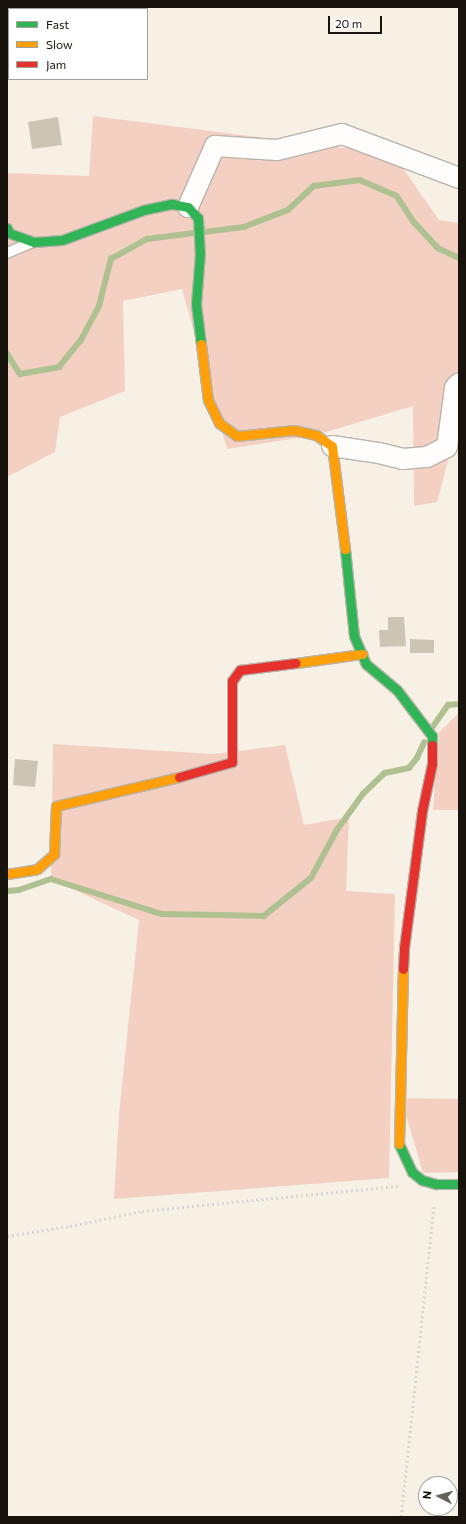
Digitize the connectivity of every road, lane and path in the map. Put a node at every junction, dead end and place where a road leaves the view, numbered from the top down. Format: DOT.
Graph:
graph roads {
  1 [pos="459,178"];
  2 [pos="188,207"];
  3 [pos="7,228"];
  4 [pos="34,242"];
  5 [pos="7,253"];
  6 [pos="459,383"];
  7 [pos="332,446"];
  8 [pos="362,654"];
  9 [pos="7,874"];
  10 [pos="422,1180"];
  11 [pos="436,1184"];
  12 [pos="459,1184"];
  13 [pos="7,1236"];
  14 [pos="401,1517"];
  1 -- 2 [label="street"];
  2 -- 4 [label="street"];
  2 -- 7 [label="street"];
  3 -- 4 [label="street"];
  4 -- 5 [label="lane"];
  6 -- 7 [label="street"];
  7 -- 8 [label="street"];
  8 -- 9 [label="street"];
  8 -- 10 [label="street"];
  10 -- 11 [label="street"];
  10 -- 13 [label="path"];
  11 -- 12 [label="street"];
  11 -- 14 [label="path"];
}
